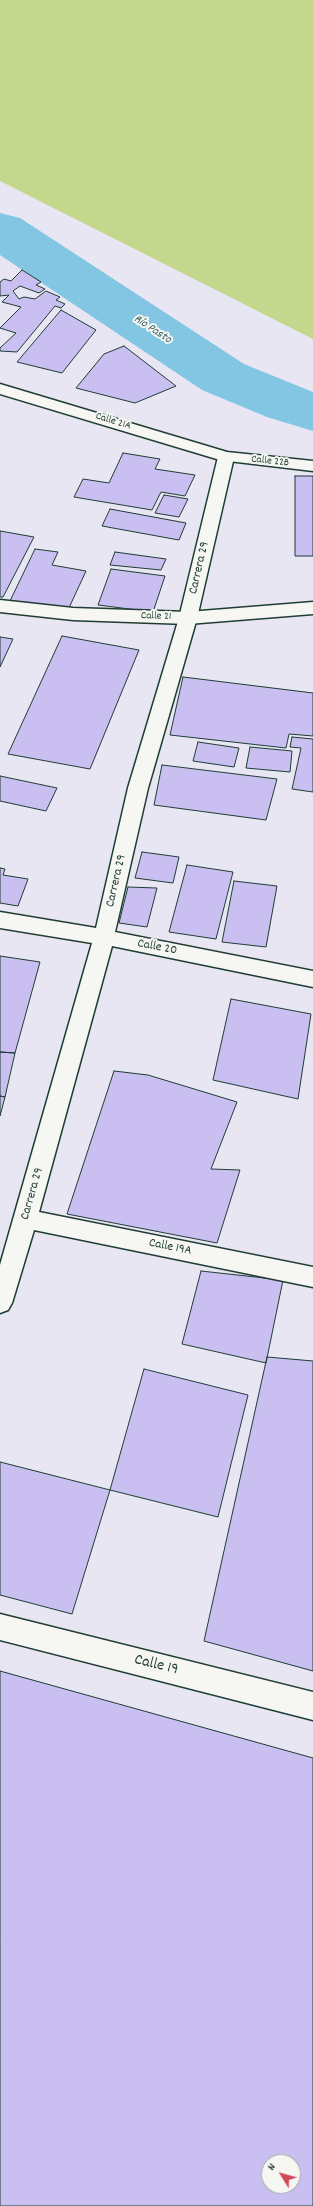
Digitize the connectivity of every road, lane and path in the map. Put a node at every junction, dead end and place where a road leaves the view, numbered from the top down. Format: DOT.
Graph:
graph roads {
  1 [pos="0,389"];
  2 [pos="226,457"];
  3 [pos="313,466"];
  4 [pos="0,606"];
  5 [pos="313,608"];
  6 [pos="188,618"];
  7 [pos="0,920"];
  8 [pos="104,937"];
  9 [pos="313,979"];
  10 [pos="26,1219"];
  11 [pos="313,1277"];
  12 [pos="0,1303"];
  13 [pos="0,1626"];
  14 [pos="313,1706"];
  1 -- 2 [label="street, Calle 21A"];
  2 -- 3 [label="street, Calle 22B"];
  2 -- 6 [label="street, Carrera 29"];
  4 -- 6 [label="street, Calle 21"];
  5 -- 6 [label="street, Calle 21"];
  6 -- 8 [label="street, Carrera 29"];
  7 -- 8 [label="street, Calle 20"];
  8 -- 9 [label="street, Calle 20"];
  8 -- 10 [label="street, Carrera 29"];
  10 -- 11 [label="street, Calle 19A"];
  10 -- 12 [label="street, Carrera 29"];
  13 -- 14 [label="street, Calle 19"];
}
